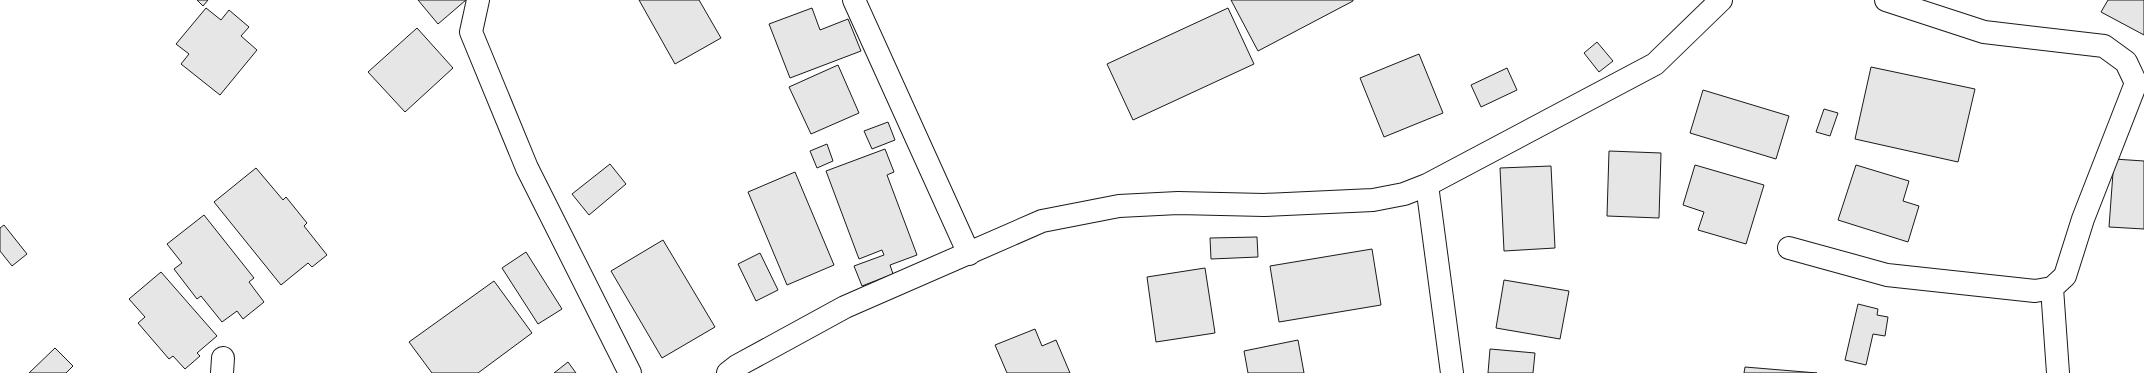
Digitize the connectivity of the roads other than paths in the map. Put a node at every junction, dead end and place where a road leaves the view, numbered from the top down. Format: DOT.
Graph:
graph roads {
  1 [pos="478,0"];
  2 [pos="854,0"];
  3 [pos="1721,0"];
  4 [pos="1886,0"];
  5 [pos="1427,185"];
  6 [pos="1789,248"];
  7 [pos="969,254"];
  8 [pos="2052,288"];
  9 [pos="736,371"];
  10 [pos="630,373"];
  11 [pos="1452,373"];
  12 [pos="2058,373"];
  1 -- 10 [label="street"];
  2 -- 7 [label="street"];
  3 -- 5 [label="street"];
  4 -- 8 [label="street"];
  5 -- 7 [label="street"];
  5 -- 11 [label="street"];
  6 -- 8 [label="street"];
  7 -- 9 [label="street"];
  8 -- 12 [label="street"];
}
